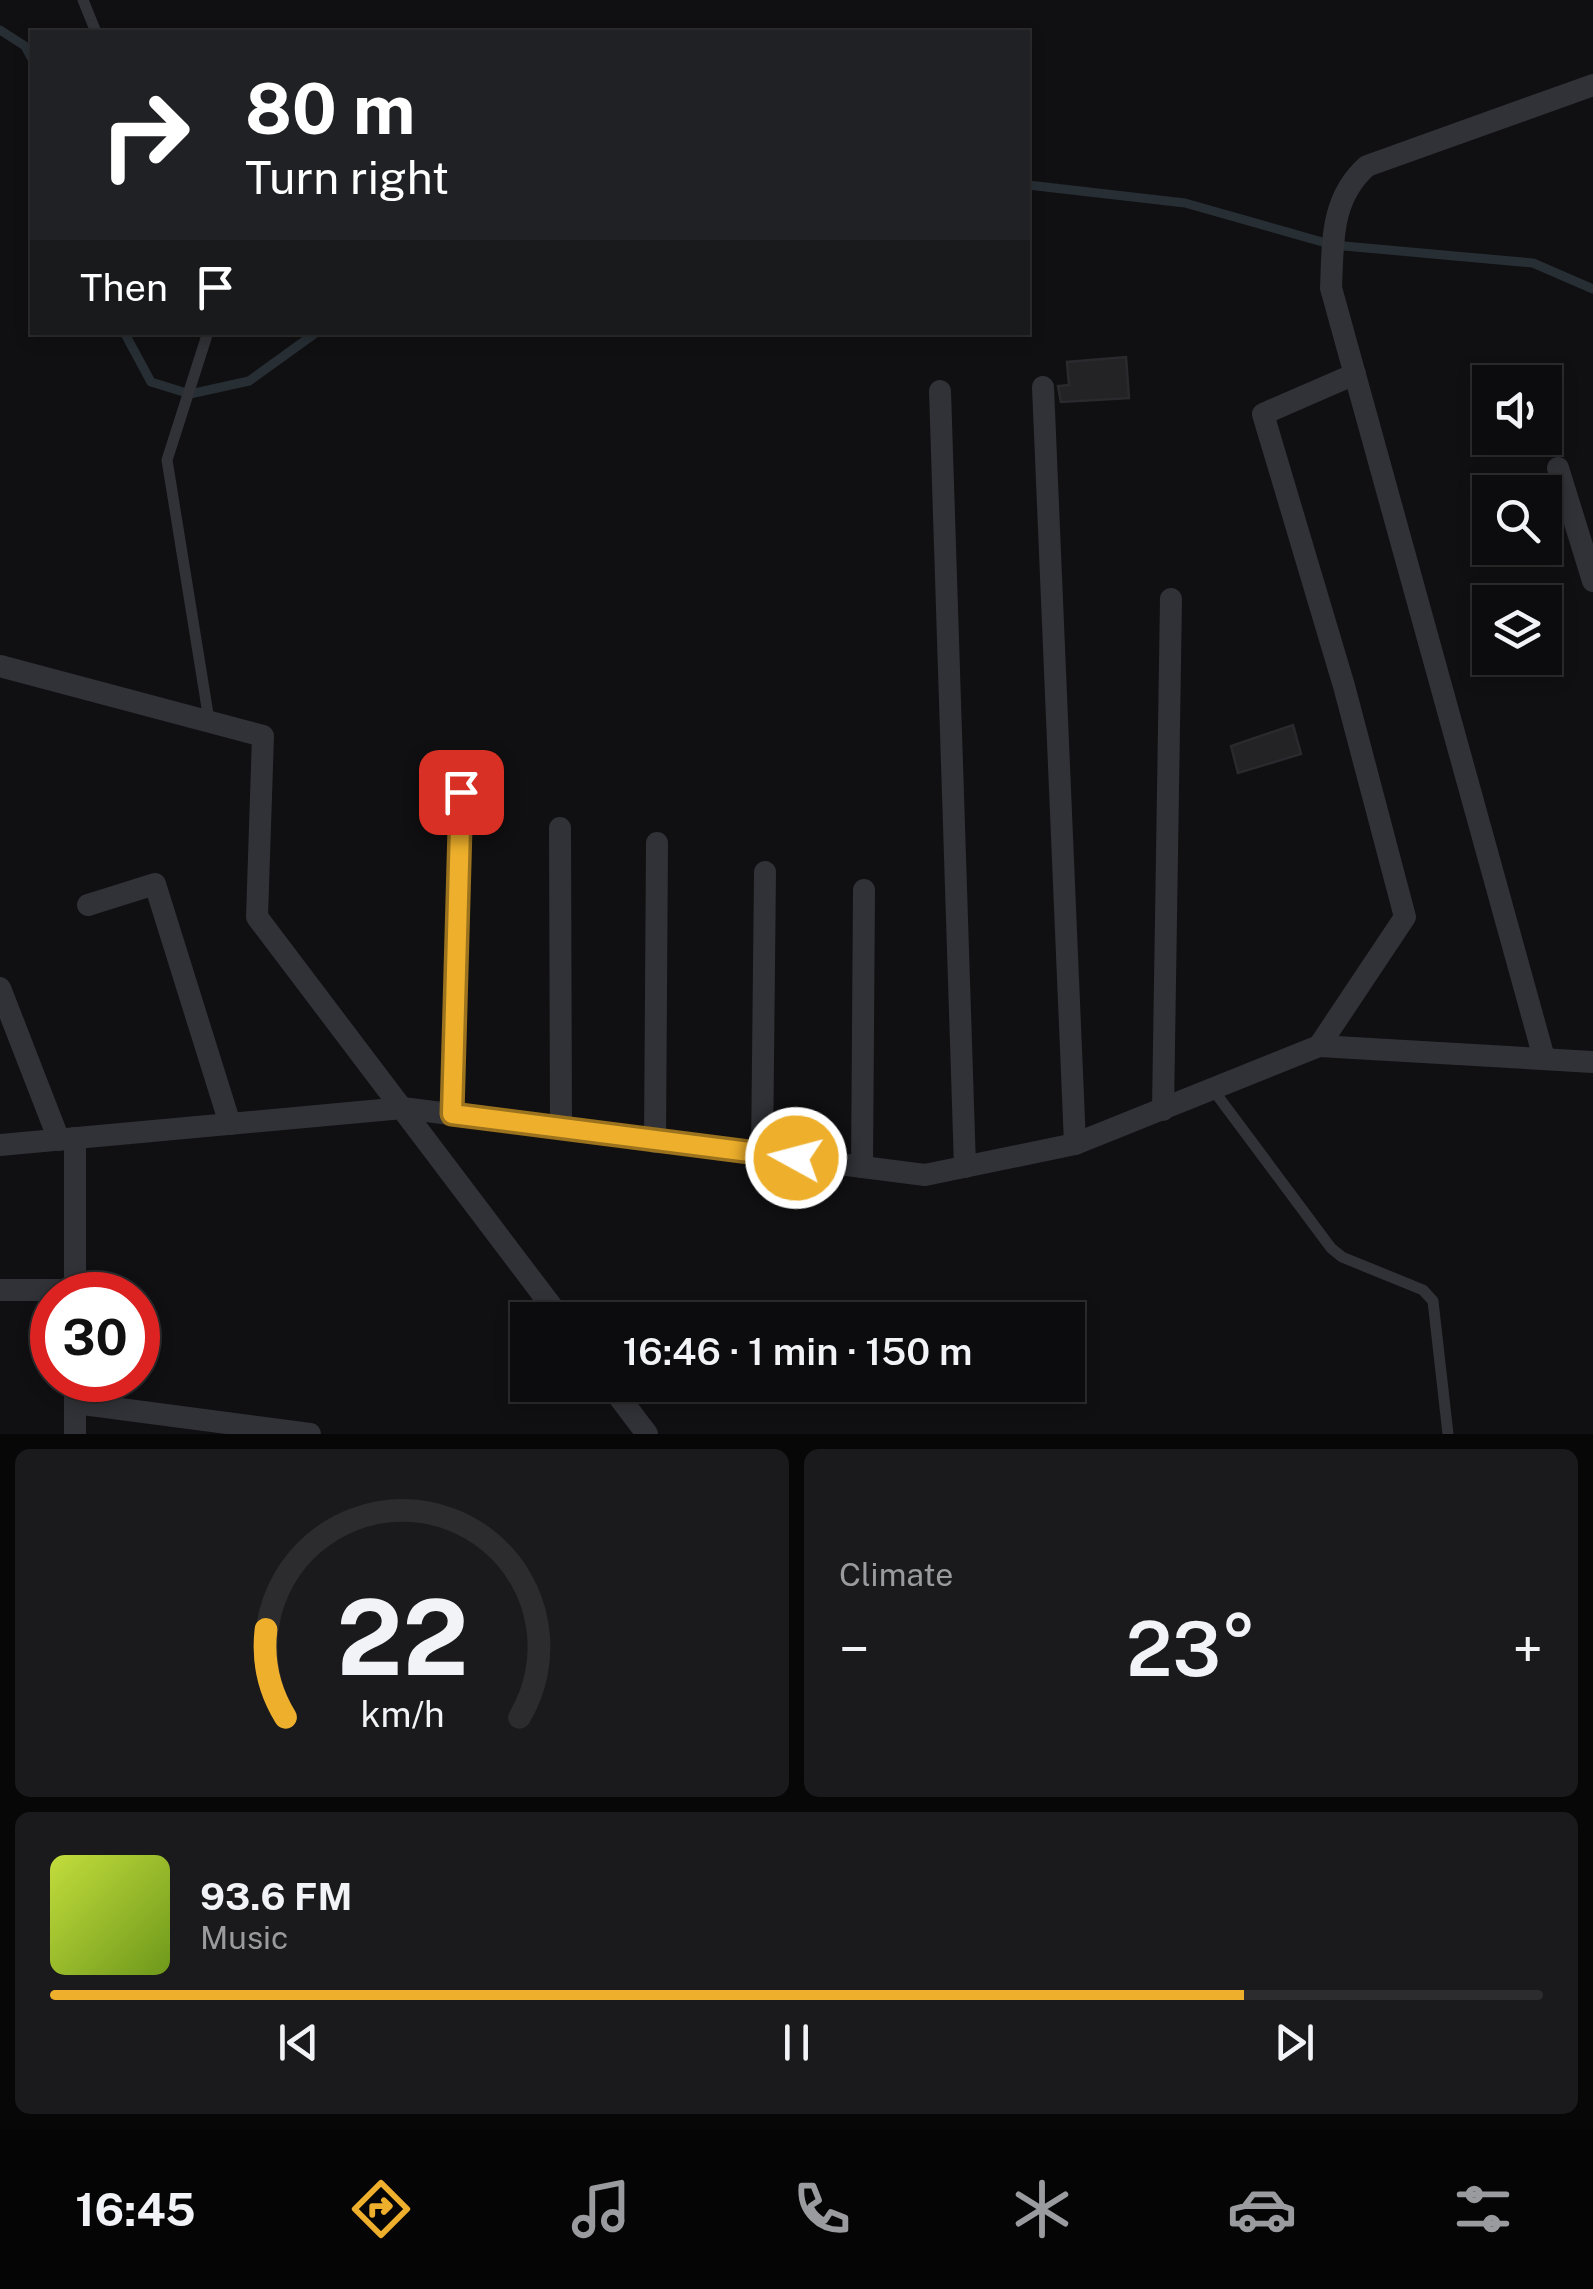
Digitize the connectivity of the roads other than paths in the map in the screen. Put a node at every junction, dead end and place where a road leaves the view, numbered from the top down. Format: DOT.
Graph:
graph roads {
  1 [pos="83,0"];
  2 [pos="95,30"];
  3 [pos="1593,85"];
  4 [pos="207,335"];
  5 [pos="1355,374"];
  6 [pos="1043,387"];
  7 [pos="940,391"];
  8 [pos="1558,468"];
  9 [pos="1593,582"];
  10 [pos="1171,600"];
  11 [pos="0,666"];
  12 [pos="209,720"];
  13 [pos="461,792"];
  14 [pos="560,828"];
  15 [pos="657,843"];
  16 [pos="765,872"];
  17 [pos="864,890"];
  18 [pos="88,906"];
  19 [pos="0,988"];
  20 [pos="1319,1046"];
  21 [pos="1544,1058"];
  22 [pos="1593,1062"];
  23 [pos="1214,1090"];
  24 [pos="403,1108"];
  25 [pos="1163,1110"];
  26 [pos="452,1114"];
  27 [pos="230,1124"];
  28 [pos="561,1130"];
  29 [pos="67,1139"];
  30 [pos="655,1142"];
  31 [pos="1075,1144"];
  32 [pos="0,1145"];
  33 [pos="762,1154"];
  34 [pos="965,1166"];
  35 [pos="862,1167"];
  36 [pos="74,1272"];
  37 [pos="0,1290"];
  38 [pos="30,1291"];
  39 [pos="548,1302"];
  40 [pos="76,1402"];
  41 [pos="132,1402"];
  42 [pos="623,1402"];
  43 [pos="75,1434"];
  44 [pos="310,1434"];
  45 [pos="647,1434"];
  46 [pos="1448,1434"];
  1 -- 2 [label="lane"];
  3 -- 5 [label="street"];
  4 -- 12 [label="lane"];
  5 -- 20 [label="street"];
  5 -- 21 [label="street"];
  6 -- 31 [label="street"];
  7 -- 34 [label="street"];
  8 -- 9 [label="street"];
  10 -- 25 [label="street"];
  11 -- 12 [label="street"];
  12 -- 24 [label="street"];
  13 -- 26 [label="street"];
  14 -- 28 [label="street"];
  15 -- 30 [label="street"];
  16 -- 33 [label="street"];
  17 -- 35 [label="street"];
  18 -- 27 [label="street"];
  19 -- 29 [label="street"];
  20 -- 21 [label="street"];
  20 -- 23 [label="street"];
  21 -- 22 [label="street"];
  23 -- 25 [label="street"];
  23 -- 46 [label="lane"];
  24 -- 26 [label="street"];
  24 -- 27 [label="street"];
  24 -- 39 [label="street"];
  25 -- 31 [label="street"];
  26 -- 28 [label="street"];
  27 -- 29 [label="street"];
  28 -- 30 [label="street"];
  29 -- 32 [label="street"];
  29 -- 36 [label="street"];
  30 -- 33 [label="street"];
  31 -- 34 [label="street"];
  33 -- 35 [label="street"];
  34 -- 35 [label="street"];
  37 -- 38 [label="street"];
  40 -- 43 [label="street"];
  41 -- 44 [label="street"];
  42 -- 45 [label="street"];
}
